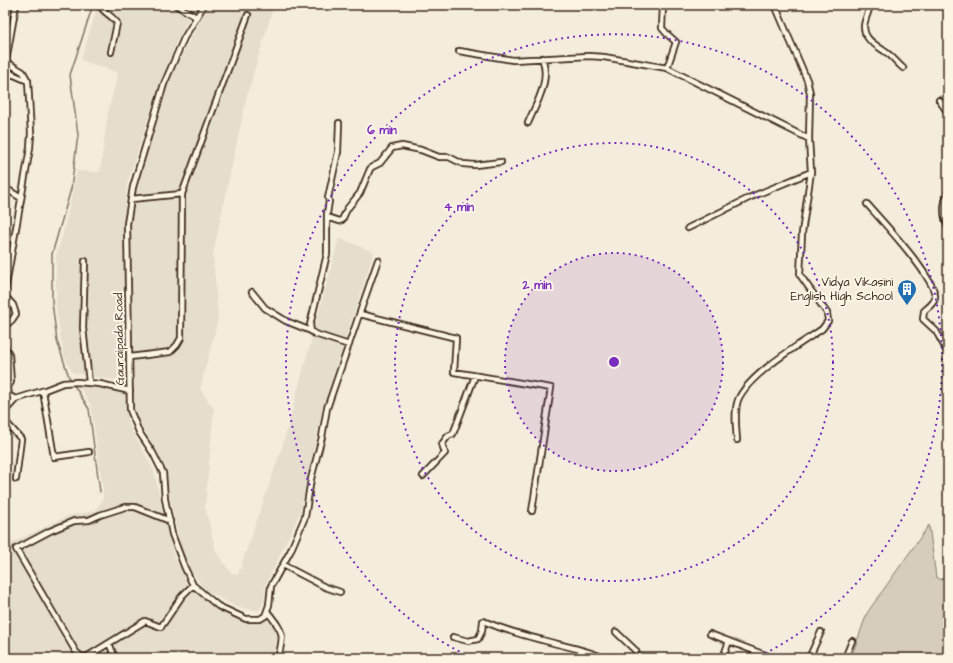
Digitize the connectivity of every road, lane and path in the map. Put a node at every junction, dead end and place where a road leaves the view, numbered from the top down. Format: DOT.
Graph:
graph roads {
  1 [pos="16,5"];
  2 [pos="100,5"];
  3 [pos="176,5"];
  4 [pos="204,5"];
  5 [pos="663,5"];
  6 [pos="775,5"];
  7 [pos="870,5"];
  8 [pos="248,14"];
  9 [pos="196,17"];
  10 [pos="459,51"];
  11 [pos="111,52"];
  12 [pos="542,58"];
  13 [pos="667,68"];
  14 [pos="903,68"];
  15 [pos="5,71"];
  16 [pos="11,73"];
  17 [pos="28,81"];
  18 [pos="5,82"];
  19 [pos="939,100"];
  20 [pos="948,113"];
  21 [pos="528,123"];
  22 [pos="338,124"];
  23 [pos="809,139"];
  24 [pos="501,162"];
  25 [pos="811,172"];
  26 [pos="5,188"];
  27 [pos="948,193"];
  28 [pos="182,194"];
  29 [pos="21,198"];
  30 [pos="131,199"];
  31 [pos="867,204"];
  32 [pos="327,218"];
  33 [pos="948,227"];
  34 [pos="688,228"];
  35 [pos="378,260"];
  36 [pos="85,261"];
  37 [pos="5,291"];
  38 [pos="252,292"];
  39 [pos="5,296"];
  40 [pos="360,314"];
  41 [pos="5,326"];
  42 [pos="311,331"];
  43 [pos="349,345"];
  44 [pos="5,349"];
  45 [pos="948,353"];
  46 [pos="130,357"];
  47 [pos="475,376"];
  48 [pos="5,381"];
  49 [pos="89,382"];
  50 [pos="8,387"];
  51 [pos="43,391"];
  52 [pos="130,391"];
  53 [pos="7,395"];
  54 [pos="16,399"];
  55 [pos="5,411"];
  56 [pos="5,421"];
  57 [pos="737,440"];
  58 [pos="89,452"];
  59 [pos="423,476"];
  60 [pos="16,479"];
  61 [pos="532,511"];
  62 [pos="170,521"];
  63 [pos="283,565"];
  64 [pos="193,585"];
  65 [pos="340,592"];
  66 [pos="267,611"];
  67 [pos="616,632"];
  68 [pos="821,632"];
  69 [pos="710,634"];
  70 [pos="453,637"];
  71 [pos="729,641"];
  72 [pos="852,641"];
  73 [pos="109,643"];
  74 [pos="115,658"];
  75 [pos="278,658"];
  76 [pos="604,658"];
  77 [pos="638,658"];
  78 [pos="723,658"];
  79 [pos="773,658"];
  80 [pos="809,658"];
  81 [pos="845,658"];
  1 -- 17 [label="street"];
  2 -- 11 [label="street"];
  3 -- 9 [label="street"];
  4 -- 9 [label="street, Gauraipada Road"];
  5 -- 13 [label="street"];
  6 -- 23 [label="street"];
  7 -- 14 [label="street"];
  8 -- 28 [label="street"];
  9 -- 30 [label="street, Gauraipada Road"];
  10 -- 12 [label="street"];
  12 -- 13 [label="street"];
  12 -- 21 [label="street"];
  13 -- 23 [label="street"];
  15 -- 16 [label="street"];
  16 -- 17 [label="street"];
  16 -- 18 [label="street"];
  17 -- 29 [label="street"];
  19 -- 20 [label="street"];
  22 -- 32 [label="street"];
  23 -- 25 [label="street"];
  24 -- 32 [label="street"];
  25 -- 34 [label="street"];
  25 -- 57 [label="street"];
  26 -- 29 [label="street"];
  27 -- 33 [label="street"];
  28 -- 30 [label="street"];
  28 -- 46 [label="street"];
  29 -- 37 [label="street"];
  30 -- 46 [label="street, Gauraipada Road"];
  31 -- 45 [label="street"];
  32 -- 42 [label="street"];
  35 -- 40 [label="street"];
  36 -- 49 [label="street"];
  38 -- 42 [label="street"];
  39 -- 41 [label="street"];
  40 -- 43 [label="street"];
  40 -- 47 [label="street"];
  42 -- 43 [label="street"];
  43 -- 63 [label="street"];
  44 -- 50 [label="street"];
  46 -- 52 [label="street, Gauraipada Road"];
  47 -- 59 [label="street"];
  47 -- 61 [label="street"];
  48 -- 50 [label="street"];
  49 -- 51 [label="street"];
  49 -- 52 [label="street"];
  50 -- 53 [label="street"];
  51 -- 54 [label="street"];
  51 -- 58 [label="street"];
  52 -- 62 [label="street, Gauraipada Road"];
  53 -- 54 [label="street"];
  54 -- 55 [label="street"];
  56 -- 60 [label="street"];
  62 -- 64 [label="street, Gauraipada Road"];
  62 -- 73 [label="street"];
  63 -- 65 [label="street"];
  63 -- 66 [label="street"];
  64 -- 66 [label="street, Gauraipada Road"];
  64 -- 73 [label="street"];
  66 -- 75 [label="street"];
  67 -- 77 [label="street"];
  68 -- 80 [label="street"];
  69 -- 71 [label="street"];
  70 -- 76 [label="street"];
  71 -- 78 [label="street"];
  71 -- 79 [label="street"];
  72 -- 81 [label="street"];
  73 -- 74 [label="street"];
}
